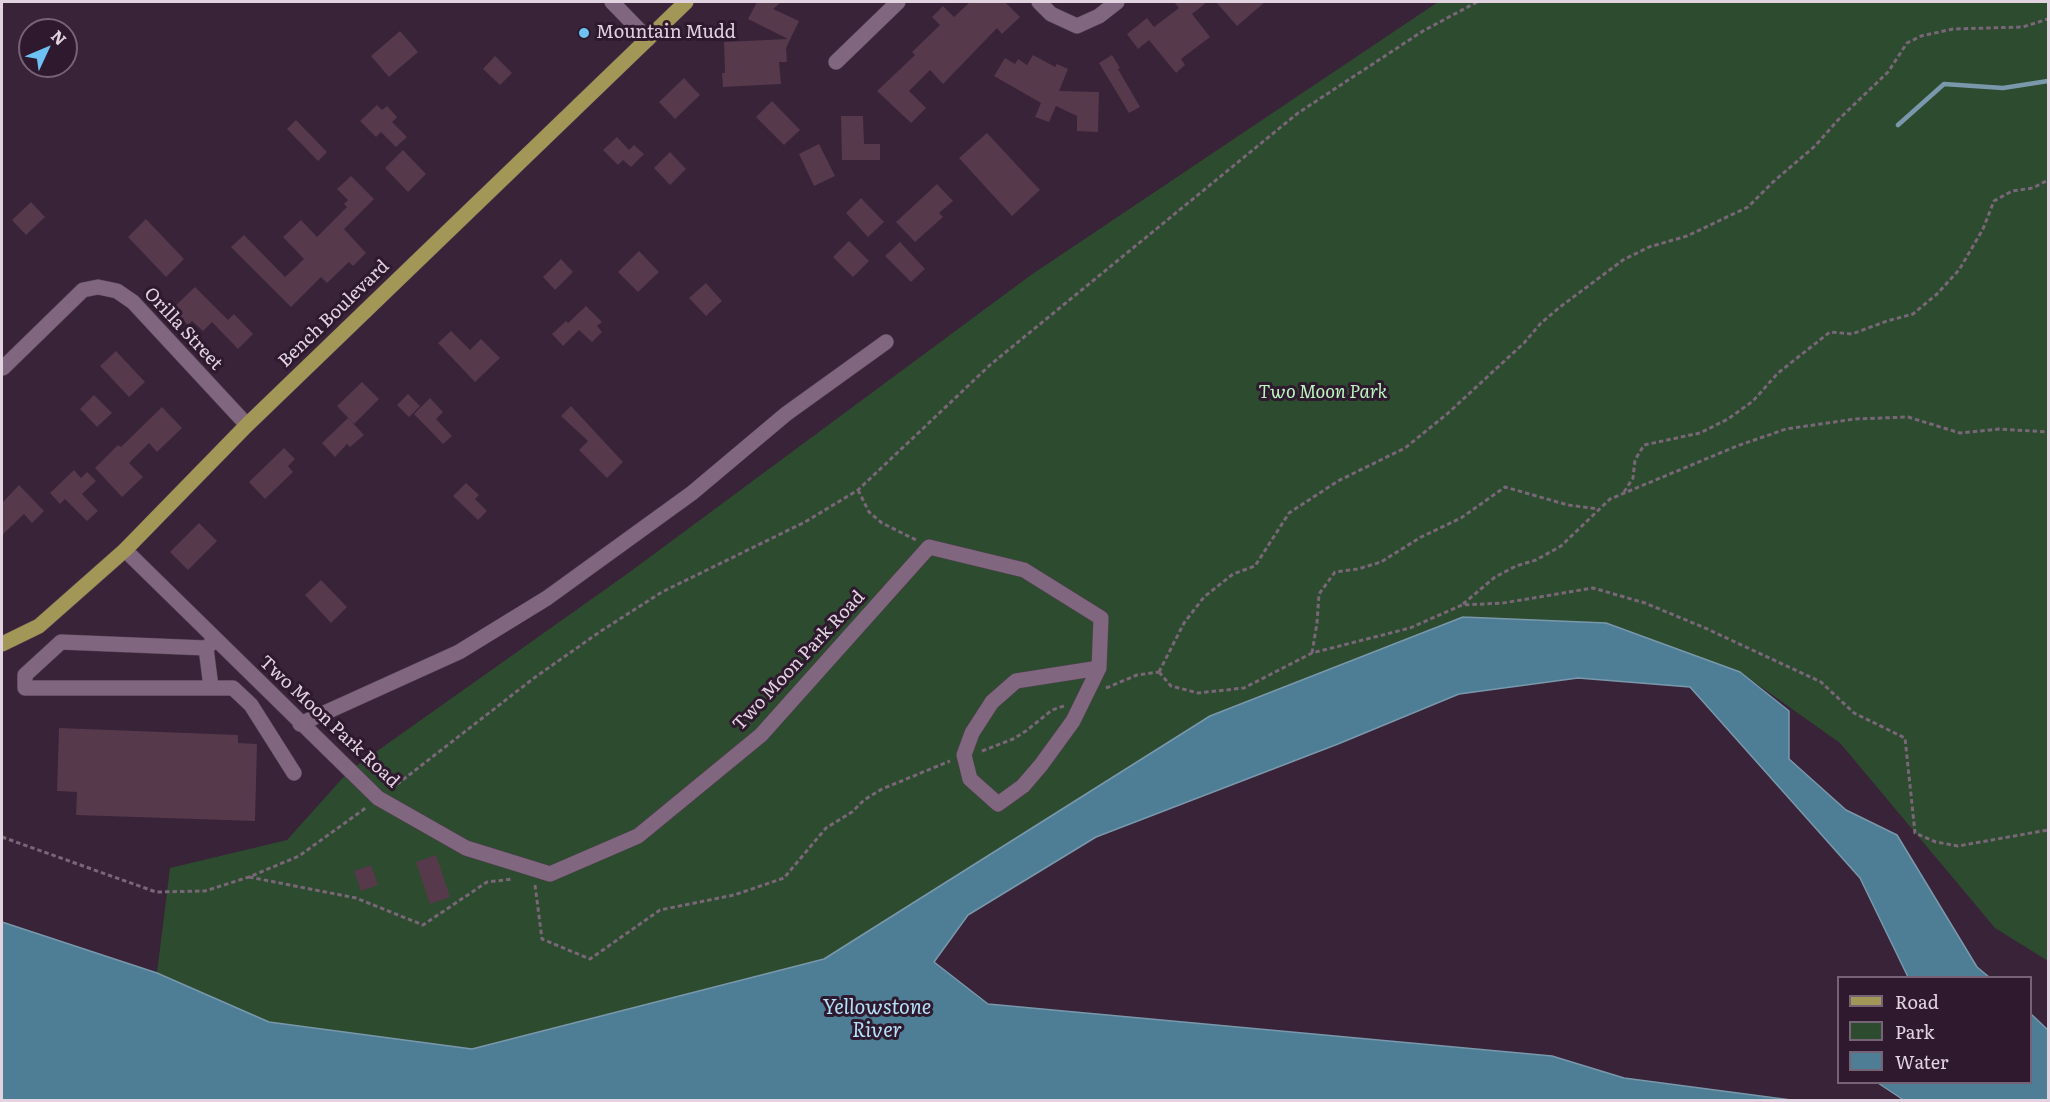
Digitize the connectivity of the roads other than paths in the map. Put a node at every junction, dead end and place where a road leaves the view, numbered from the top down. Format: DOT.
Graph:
graph roads {
  1 [pos="612,2"];
  2 [pos="686,2"];
  3 [pos="898,2"];
  4 [pos="1039,2"];
  5 [pos="1117,2"];
  6 [pos="648,39"];
  7 [pos="836,62"];
  8 [pos="886,342"];
  9 [pos="2,367"];
  10 [pos="247,425"];
  11 [pos="124,550"];
  12 [pos="2,644"];
  13 [pos="211,644"];
  14 [pos="1099,668"];
  15 [pos="211,687"];
  16 [pos="300,724"];
  17 [pos="294,773"];
  1 -- 6 [label="street"];
  2 -- 6 [label="main road, Bench Boulevard"];
  3 -- 7 [label="street"];
  4 -- 5 [label="street"];
  6 -- 10 [label="main road, Bench Boulevard"];
  8 -- 16 [label="street"];
  9 -- 10 [label="street, Orilla Street"];
  10 -- 11 [label="main road, Bench Boulevard"];
  11 -- 12 [label="main road, Bench Boulevard"];
  11 -- 13 [label="street, Two Moon Park Road"];
  13 -- 15 [label="street"];
  13 -- 15 [label="street"];
  13 -- 16 [label="street, Two Moon Park Road"];
  14 -- 14 [label="street"];
  14 -- 16 [label="street, Two Moon Park Road"];
  15 -- 17 [label="street"];
}
